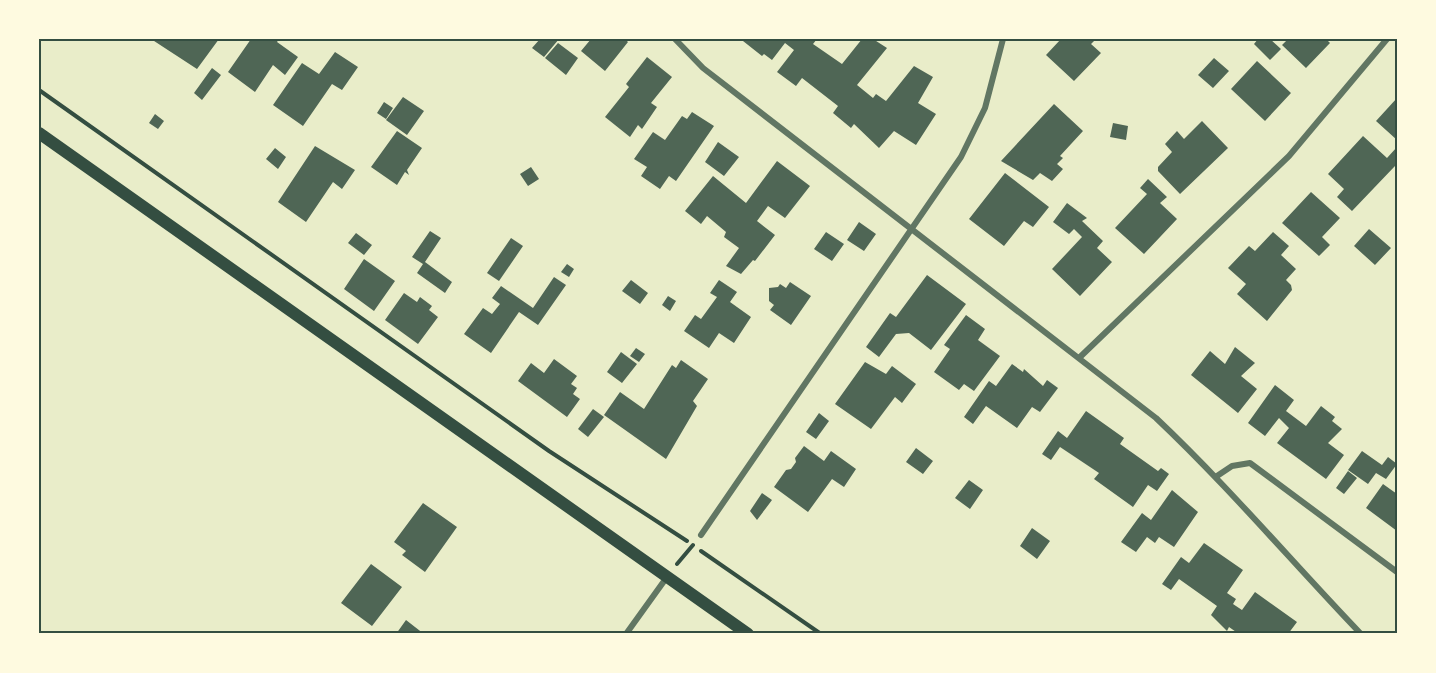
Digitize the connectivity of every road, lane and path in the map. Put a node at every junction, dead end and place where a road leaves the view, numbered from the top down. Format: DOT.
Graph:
graph roads {
  1 [pos="675,39"];
  2 [pos="1003,39"];
  3 [pos="1387,39"];
  4 [pos="39,90"];
  5 [pos="39,133"];
  6 [pos="912,230"];
  7 [pos="1079,358"];
  8 [pos="1217,476"];
  9 [pos="701,535"];
  10 [pos="693,545"];
  11 [pos="1397,572"];
  12 [pos="667,577"];
  13 [pos="626,634"];
  14 [pos="748,634"];
  15 [pos="821,634"];
  16 [pos="1361,634"];
  1 -- 6 [label="street"];
  2 -- 6 [label="street"];
  3 -- 7 [label="street"];
  4 -- 10 [label="path"];
  5 -- 12 [label="main road"];
  6 -- 7 [label="street"];
  6 -- 9 [label="street"];
  7 -- 8 [label="street"];
  8 -- 11 [label="street"];
  8 -- 16 [label="street"];
  9 -- 10 [label="path"];
  10 -- 12 [label="path"];
  10 -- 15 [label="path"];
  12 -- 13 [label="street"];
  12 -- 14 [label="main road"];
}
